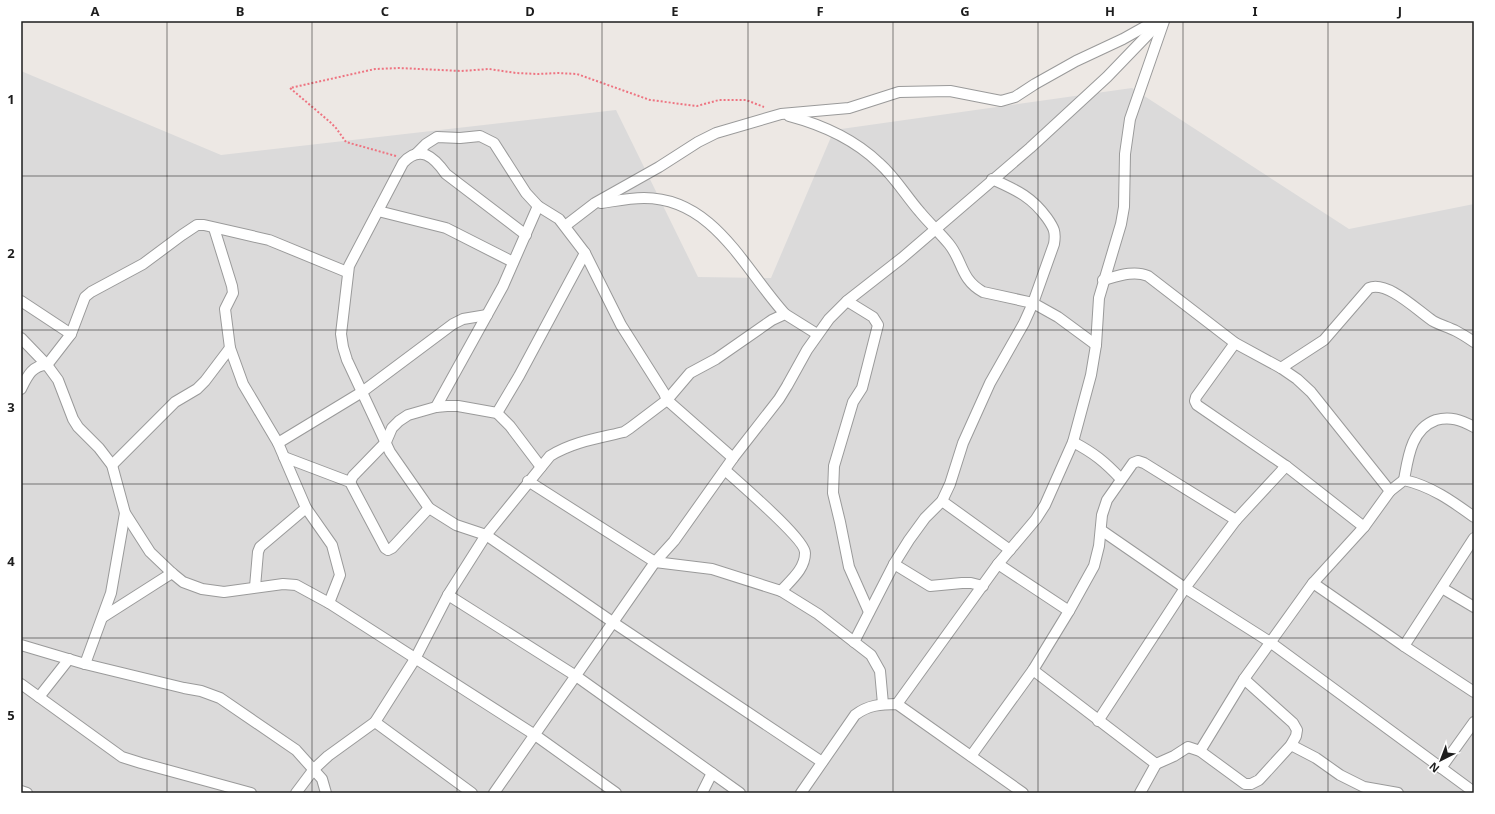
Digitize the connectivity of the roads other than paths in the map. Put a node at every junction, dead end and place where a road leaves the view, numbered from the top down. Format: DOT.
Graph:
graph roads {
  1 [pos="1162,21"];
  2 [pos="781,114"];
  3 [pos="417,153"];
  4 [pos="992,179"];
  5 [pos="595,203"];
  6 [pos="538,206"];
  7 [pos="378,211"];
  8 [pos="565,226"];
  9 [pos="214,228"];
  10 [pos="935,229"];
  11 [pos="526,235"];
  12 [pos="585,253"];
  13 [pos="514,262"];
  14 [pos="347,272"];
  15 [pos="1104,280"];
  16 [pos="21,301"];
  17 [pos="847,301"];
  18 [pos="1033,303"];
  19 [pos="785,314"];
  20 [pos="487,315"];
  21 [pos="71,334"];
  22 [pos="817,334"];
  23 [pos="21,338"];
  24 [pos="1474,342"];
  25 [pos="1235,343"];
  26 [pos="1096,345"];
  27 [pos="230,348"];
  28 [pos="47,365"];
  29 [pos="1281,368"];
  30 [pos="21,389"];
  31 [pos="362,392"];
  32 [pos="667,400"];
  33 [pos="436,407"];
  34 [pos="497,413"];
  35 [pos="1474,427"];
  36 [pos="386,442"];
  37 [pos="1073,442"];
  38 [pos="278,443"];
  39 [pos="284,457"];
  40 [pos="733,458"];
  41 [pos="112,465"];
  42 [pos="1286,466"];
  43 [pos="541,467"];
  44 [pos="725,470"];
  45 [pos="1121,479"];
  46 [pos="1404,480"];
  47 [pos="528,481"];
  48 [pos="350,482"];
  49 [pos="1390,492"];
  50 [pos="942,501"];
  51 [pos="306,508"];
  52 [pos="429,508"];
  53 [pos="125,514"];
  54 [pos="1473,514"];
  55 [pos="1236,520"];
  56 [pos="1364,527"];
  57 [pos="1101,530"];
  58 [pos="486,535"];
  59 [pos="1474,538"];
  60 [pos="1010,550"];
  61 [pos="655,562"];
  62 [pos="894,564"];
  63 [pos="998,564"];
  64 [pos="172,573"];
  65 [pos="1313,583"];
  66 [pos="983,586"];
  67 [pos="255,587"];
  68 [pos="1185,588"];
  69 [pos="1442,588"];
  70 [pos="781,591"];
  71 [pos="448,595"];
  72 [pos="330,603"];
  73 [pos="1474,607"];
  74 [pos="1069,611"];
  75 [pos="869,612"];
  76 [pos="103,617"];
  77 [pos="614,623"];
  78 [pos="854,642"];
  79 [pos="1270,642"];
  80 [pos="21,645"];
  81 [pos="1404,646"];
  82 [pos="69,659"];
  83 [pos="415,659"];
  84 [pos="85,664"];
  85 [pos="1033,670"];
  86 [pos="576,676"];
  87 [pos="1244,679"];
  88 [pos="21,684"];
  89 [pos="1474,692"];
  90 [pos="39,697"];
  91 [pos="883,704"];
  92 [pos="897,704"];
  93 [pos="1098,721"];
  94 [pos="375,722"];
  95 [pos="1474,722"];
  96 [pos="535,735"];
  97 [pos="1291,745"];
  98 [pos="1200,750"];
  99 [pos="970,756"];
  100 [pos="822,762"];
  101 [pos="1156,764"];
  102 [pos="1441,768"];
  103 [pos="314,769"];
  104 [pos="712,773"];
  105 [pos="21,791"];
  106 [pos="244,792"];
  107 [pos="1474,792"];
  108 [pos="27,793"];
  109 [pos="296,793"];
  110 [pos="326,793"];
  111 [pos="472,793"];
  112 [pos="494,793"];
  113 [pos="616,793"];
  114 [pos="702,793"];
  115 [pos="740,793"];
  116 [pos="801,793"];
  117 [pos="1023,793"];
  118 [pos="1140,793"];
  119 [pos="1398,793"];
  1 -- 2 [label="street"];
  1 -- 4 [label="street"];
  1 -- 15 [label="street"];
  2 -- 5 [label="street"];
  2 -- 10 [label="street"];
  3 -- 6 [label="street"];
  3 -- 7 [label="street"];
  3 -- 11 [label="street"];
  4 -- 10 [label="street"];
  4 -- 18 [label="street"];
  5 -- 8 [label="street"];
  5 -- 19 [label="street"];
  6 -- 8 [label="street"];
  6 -- 11 [label="street"];
  7 -- 13 [label="street"];
  7 -- 14 [label="street"];
  8 -- 12 [label="street"];
  9 -- 14 [label="street"];
  9 -- 21 [label="street"];
  9 -- 27 [label="street"];
  10 -- 17 [label="street"];
  10 -- 18 [label="street"];
  11 -- 13 [label="street"];
  12 -- 32 [label="street"];
  12 -- 34 [label="street"];
  13 -- 20 [label="street"];
  14 -- 31 [label="street"];
  15 -- 25 [label="street"];
  15 -- 26 [label="street"];
  16 -- 21 [label="street"];
  17 -- 22 [label="street"];
  17 -- 75 [label="street"];
  18 -- 26 [label="street"];
  18 -- 50 [label="street"];
  19 -- 22 [label="street"];
  19 -- 32 [label="street"];
  20 -- 31 [label="street"];
  20 -- 33 [label="street"];
  21 -- 28 [label="street"];
  22 -- 40 [label="street"];
  23 -- 28 [label="street"];
  24 -- 29 [label="street"];
  25 -- 29 [label="street"];
  25 -- 42 [label="street"];
  26 -- 37 [label="street"];
  27 -- 38 [label="street"];
  27 -- 41 [label="street"];
  28 -- 30 [label="street"];
  28 -- 41 [label="street"];
  29 -- 49 [label="street"];
  31 -- 36 [label="street"];
  31 -- 38 [label="street"];
  32 -- 40 [label="street"];
  32 -- 43 [label="street"];
  33 -- 34 [label="street"];
  33 -- 36 [label="street"];
  34 -- 43 [label="street"];
  35 -- 46 [label="street"];
  36 -- 48 [label="street"];
  36 -- 52 [label="street"];
  37 -- 45 [label="street"];
  37 -- 60 [label="street"];
  38 -- 39 [label="street"];
  39 -- 48 [label="street"];
  39 -- 51 [label="street"];
  40 -- 44 [label="street"];
  41 -- 53 [label="street"];
  42 -- 55 [label="street"];
  42 -- 56 [label="street"];
  43 -- 47 [label="street"];
  44 -- 61 [label="street"];
  44 -- 70 [label="street"];
  45 -- 55 [label="street"];
  45 -- 57 [label="street"];
  46 -- 49 [label="street"];
  46 -- 54 [label="street"];
  47 -- 58 [label="street"];
  47 -- 61 [label="street"];
  48 -- 52 [label="street"];
  49 -- 56 [label="street"];
  50 -- 60 [label="street"];
  50 -- 62 [label="street"];
  51 -- 67 [label="street"];
  51 -- 72 [label="street"];
  52 -- 58 [label="street"];
  53 -- 64 [label="street"];
  53 -- 76 [label="street"];
  55 -- 68 [label="street"];
  56 -- 65 [label="street"];
  57 -- 68 [label="street"];
  57 -- 74 [label="street"];
  58 -- 71 [label="street"];
  58 -- 77 [label="street"];
  59 -- 69 [label="street"];
  60 -- 63 [label="street"];
  61 -- 70 [label="street"];
  61 -- 77 [label="street"];
  62 -- 66 [label="street"];
  62 -- 75 [label="street"];
  63 -- 66 [label="street"];
  63 -- 74 [label="street"];
  64 -- 67 [label="street"];
  64 -- 76 [label="street"];
  65 -- 79 [label="street"];
  65 -- 81 [label="street"];
  66 -- 92 [label="street"];
  67 -- 72 [label="street"];
  68 -- 79 [label="street"];
  68 -- 93 [label="street"];
  69 -- 73 [label="street"];
  69 -- 81 [label="street"];
  70 -- 78 [label="street"];
  71 -- 83 [label="street"];
  71 -- 86 [label="street"];
  72 -- 83 [label="street"];
  74 -- 85 [label="street"];
  75 -- 78 [label="street"];
  76 -- 84 [label="street"];
  77 -- 86 [label="street"];
  77 -- 100 [label="street"];
  78 -- 91 [label="street"];
  79 -- 87 [label="street"];
  79 -- 102 [label="street"];
  80 -- 82 [label="street"];
  81 -- 89 [label="street"];
  82 -- 84 [label="street"];
  82 -- 90 [label="street"];
  83 -- 94 [label="street"];
  83 -- 96 [label="street"];
  84 -- 103 [label="street"];
  85 -- 93 [label="street"];
  85 -- 99 [label="street"];
  86 -- 96 [label="street"];
  86 -- 104 [label="street"];
  87 -- 97 [label="street"];
  87 -- 98 [label="street"];
  88 -- 90 [label="street"];
  90 -- 106 [label="street"];
  91 -- 92 [label="street"];
  91 -- 100 [label="street"];
  92 -- 99 [label="street"];
  93 -- 101 [label="street"];
  94 -- 103 [label="street"];
  94 -- 111 [label="street"];
  95 -- 102 [label="street"];
  96 -- 112 [label="street"];
  96 -- 113 [label="street"];
  97 -- 98 [label="street"];
  97 -- 119 [label="street"];
  98 -- 101 [label="street"];
  99 -- 117 [label="street"];
  100 -- 116 [label="street"];
  101 -- 118 [label="street"];
  102 -- 107 [label="street"];
  103 -- 109 [label="street"];
  103 -- 110 [label="street"];
  104 -- 114 [label="street"];
  104 -- 115 [label="street"];
  105 -- 108 [label="street"];
}
